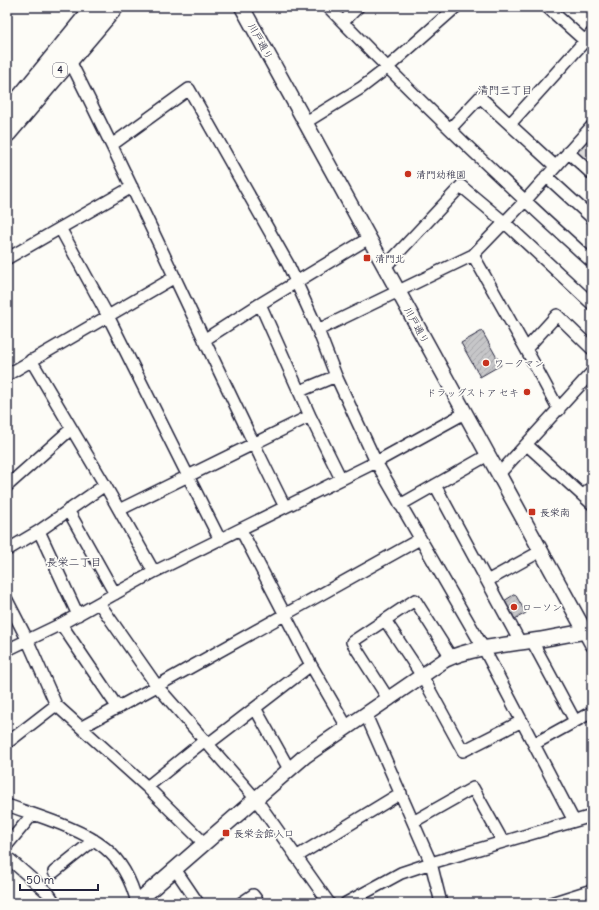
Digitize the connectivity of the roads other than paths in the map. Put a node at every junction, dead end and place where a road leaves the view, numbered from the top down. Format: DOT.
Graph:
graph roads {
  1 [pos="95,7"];
  2 [pos="114,7"];
  3 [pos="328,7"];
  4 [pos="358,7"];
  5 [pos="456,7"];
  6 [pos="547,7"];
  7 [pos="244,8"];
  8 [pos="343,22"];
  9 [pos="589,37"];
  10 [pos="69,59"];
  11 [pos="387,68"];
  12 [pos="7,114"];
  13 [pos="306,122"];
  14 [pos="510,124"];
  15 [pos="592,126"];
  16 [pos="450,129"];
  17 [pos="7,133"];
  18 [pos="112,144"];
  19 [pos="568,152"];
  20 [pos="555,166"];
  21 [pos="592,174"];
  22 [pos="546,176"];
  23 [pos="132,187"];
  24 [pos="525,201"];
  25 [pos="592,218"];
  26 [pos="504,222"];
  27 [pos="60,228"];
  28 [pos="369,238"];
  29 [pos="472,255"];
  30 [pos="7,256"];
  31 [pos="592,262"];
  32 [pos="385,266"];
  33 [pos="175,277"];
  34 [pos="296,282"];
  35 [pos="398,290"];
  36 [pos="260,304"];
  37 [pos="592,304"];
  38 [pos="108,316"];
  39 [pos="318,330"];
  40 [pos="204,340"];
  41 [pos="526,349"];
  42 [pos="592,349"];
  43 [pos="31,360"];
  44 [pos="592,372"];
  45 [pos="7,375"];
  46 [pos="336,376"];
  47 [pos="300,391"];
  48 [pos="559,410"];
  49 [pos="465,413"];
  50 [pos="310,416"];
  51 [pos="71,428"];
  52 [pos="253,443"];
  53 [pos="527,445"];
  54 [pos="488,455"];
  55 [pos="376,462"];
  56 [pos="499,474"];
  57 [pos="188,476"];
  58 [pos="341,478"];
  59 [pos="8,484"];
  60 [pos="105,485"];
  61 [pos="435,485"];
  62 [pos="592,487"];
  63 [pos="583,496"];
  64 [pos="592,504"];
  65 [pos="400,505"];
  66 [pos="285,507"];
  67 [pos="68,510"];
  68 [pos="119,510"];
  69 [pos="241,530"];
  70 [pos="39,531"];
  71 [pos="420,539"];
  72 [pos="220,540"];
  73 [pos="7,550"];
  74 [pos="541,551"];
  75 [pos="154,572"];
  76 [pos="487,581"];
  77 [pos="115,594"];
  78 [pos="7,600"];
  79 [pos="99,603"];
  80 [pos="78,615"];
  81 [pos="285,615"];
  82 [pos="385,620"];
  83 [pos="61,624"];
  84 [pos="590,635"];
  85 [pos="27,639"];
  86 [pos="526,641"];
  87 [pos="484,649"];
  88 [pos="7,650"];
  89 [pos="451,657"];
  90 [pos="311,665"];
  91 [pos="422,676"];
  92 [pos="157,686"];
  93 [pos="389,700"];
  94 [pos="56,705"];
  95 [pos="118,708"];
  96 [pos="255,708"];
  97 [pos="592,712"];
  98 [pos="366,716"];
  99 [pos="522,721"];
  100 [pos="575,721"];
  101 [pos="82,727"];
  102 [pos="347,727"];
  103 [pos="206,742"];
  104 [pos="7,743"];
  105 [pos="534,744"];
  106 [pos="289,769"];
  107 [pos="147,787"];
  108 [pos="401,793"];
  109 [pos="255,798"];
  110 [pos="7,805"];
  111 [pos="32,815"];
  112 [pos="592,816"];
  113 [pos="574,821"];
  114 [pos="413,822"];
  115 [pos="94,840"];
  116 [pos="204,842"];
  117 [pos="503,842"];
  118 [pos="7,845"];
  119 [pos="296,857"];
  120 [pos="7,858"];
  121 [pos="431,863"];
  122 [pos="174,869"];
  123 [pos="54,872"];
  124 [pos="592,890"];
  125 [pos="137,902"];
  126 [pos="51,903"];
  127 [pos="198,903"];
  128 [pos="241,903"];
  129 [pos="259,903"];
  130 [pos="329,903"];
  131 [pos="346,903"];
  132 [pos="441,903"];
  133 [pos="551,903"];
  1 -- 12 [label="highway, 4"];
  2 -- 10 [label="highway, 4"];
  3 -- 8 [label="street"];
  4 -- 8 [label="street"];
  5 -- 11 [label="street"];
  6 -- 9 [label="street"];
  7 -- 13 [label="street, 川戸通り"];
  8 -- 11 [label="street"];
  9 -- 14 [label="street"];
  10 -- 17 [label="highway, 4"];
  10 -- 18 [label="street"];
  11 -- 13 [label="street"];
  11 -- 16 [label="street"];
  13 -- 28 [label="street, 川戸通り"];
  14 -- 16 [label="street"];
  14 -- 20 [label="street"];
  15 -- 19 [label="street"];
  16 -- 24 [label="street"];
  18 -- 23 [label="street"];
  18 -- 34 [label="street"];
  19 -- 20 [label="street"];
  19 -- 21 [label="street"];
  20 -- 22 [label="street"];
  22 -- 24 [label="street"];
  22 -- 25 [label="street"];
  23 -- 27 [label="street"];
  23 -- 33 [label="street"];
  24 -- 26 [label="street"];
  24 -- 31 [label="street"];
  26 -- 29 [label="street"];
  26 -- 32 [label="street"];
  26 -- 37 [label="street"];
  27 -- 30 [label="street"];
  27 -- 38 [label="street"];
  28 -- 32 [label="street, 川戸通り"];
  28 -- 34 [label="street"];
  29 -- 35 [label="street"];
  29 -- 41 [label="street"];
  32 -- 35 [label="street, 川戸通り"];
  33 -- 38 [label="street"];
  33 -- 40 [label="street"];
  34 -- 36 [label="street"];
  34 -- 39 [label="street"];
  35 -- 39 [label="street"];
  35 -- 49 [label="street, 川戸通り"];
  36 -- 40 [label="street"];
  36 -- 47 [label="street"];
  38 -- 43 [label="street"];
  38 -- 57 [label="street"];
  39 -- 46 [label="street"];
  40 -- 52 [label="street"];
  41 -- 42 [label="street"];
  41 -- 48 [label="street"];
  43 -- 45 [label="street"];
  43 -- 51 [label="street"];
  44 -- 48 [label="street"];
  46 -- 47 [label="street"];
  46 -- 55 [label="street"];
  47 -- 50 [label="street"];
  48 -- 53 [label="street"];
  49 -- 54 [label="street, 川戸通り"];
  49 -- 55 [label="street"];
  50 -- 52 [label="street"];
  50 -- 58 [label="street"];
  51 -- 59 [label="street"];
  51 -- 60 [label="street"];
  52 -- 57 [label="street"];
  52 -- 66 [label="street"];
  53 -- 56 [label="street"];
  53 -- 63 [label="street"];
  54 -- 56 [label="street, 川戸通り"];
  54 -- 61 [label="street"];
  55 -- 58 [label="street"];
  55 -- 65 [label="street"];
  56 -- 74 [label="street, 川戸通り"];
  57 -- 68 [label="street"];
  57 -- 72 [label="street"];
  58 -- 66 [label="street"];
  60 -- 67 [label="street"];
  60 -- 68 [label="street"];
  61 -- 65 [label="street"];
  61 -- 76 [label="street"];
  62 -- 63 [label="street"];
  63 -- 64 [label="street"];
  65 -- 71 [label="street"];
  66 -- 69 [label="street"];
  67 -- 70 [label="street"];
  67 -- 77 [label="street"];
  68 -- 75 [label="street"];
  69 -- 72 [label="street"];
  69 -- 81 [label="street"];
  70 -- 73 [label="street"];
  70 -- 80 [label="street"];
  71 -- 81 [label="street"];
  71 -- 87 [label="street"];
  72 -- 75 [label="street"];
  74 -- 76 [label="street"];
  74 -- 84 [label="street, 川戸通り"];
  75 -- 77 [label="street"];
  76 -- 86 [label="street"];
  77 -- 79 [label="street"];
  78 -- 85 [label="street"];
  79 -- 80 [label="street"];
  79 -- 92 [label="street"];
  80 -- 83 [label="street"];
  81 -- 90 [label="street"];
  81 -- 92 [label="street"];
  82 -- 89 [label="street"];
  82 -- 91 [label="street"];
  82 -- 93 [label="street"];
  83 -- 85 [label="street"];
  83 -- 95 [label="street"];
  84 -- 86 [label="street"];
  85 -- 88 [label="street"];
  85 -- 94 [label="street"];
  86 -- 87 [label="street"];
  86 -- 100 [label="street"];
  87 -- 89 [label="street"];
  87 -- 99 [label="street"];
  89 -- 91 [label="street"];
  90 -- 96 [label="street"];
  90 -- 102 [label="street"];
  91 -- 93 [label="street"];
  91 -- 99 [label="street"];
  92 -- 95 [label="street"];
  92 -- 103 [label="street"];
  93 -- 98 [label="street"];
  94 -- 101 [label="street"];
  94 -- 104 [label="street"];
  95 -- 101 [label="street"];
  96 -- 103 [label="street"];
  96 -- 106 [label="street"];
  97 -- 100 [label="street"];
  98 -- 102 [label="street"];
  98 -- 108 [label="street"];
  99 -- 105 [label="street"];
  100 -- 105 [label="street"];
  101 -- 107 [label="street"];
  102 -- 106 [label="street"];
  103 -- 107 [label="street"];
  103 -- 109 [label="street"];
  105 -- 113 [label="street"];
  106 -- 109 [label="street"];
  107 -- 116 [label="street"];
  108 -- 114 [label="street"];
  108 -- 119 [label="street"];
  109 -- 116 [label="street"];
  109 -- 119 [label="street"];
  110 -- 111 [label="street"];
  111 -- 115 [label="street"];
  111 -- 118 [label="street"];
  112 -- 113 [label="street"];
  113 -- 117 [label="street"];
  114 -- 117 [label="street"];
  114 -- 121 [label="street"];
  115 -- 123 [label="street"];
  115 -- 125 [label="street"];
  116 -- 122 [label="street"];
  117 -- 121 [label="street"];
  119 -- 130 [label="street"];
  120 -- 126 [label="street"];
  121 -- 131 [label="street"];
  121 -- 132 [label="street"];
  122 -- 125 [label="street"];
  122 -- 127 [label="street"];
  124 -- 133 [label="street"];
  128 -- 129 [label="street"];
}
